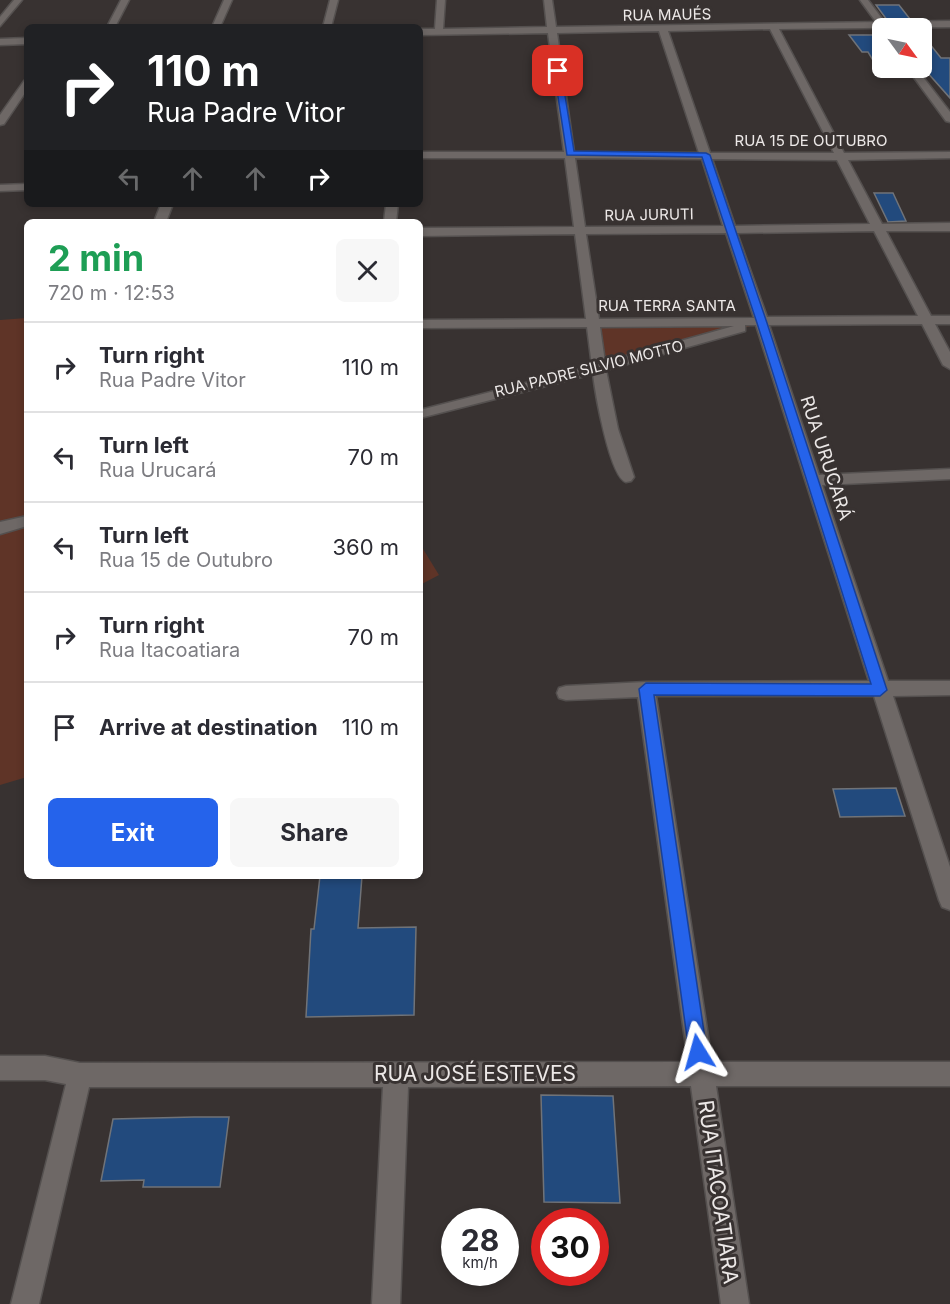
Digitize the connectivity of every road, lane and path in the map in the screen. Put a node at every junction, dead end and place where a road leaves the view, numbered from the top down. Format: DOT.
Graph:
graph roads {
  1 [pos="18,0"];
  2 [pos="125,0"];
  3 [pos="228,0"];
  4 [pos="334,0"];
  5 [pos="441,0"];
  6 [pos="548,0"];
  7 [pos="864,0"];
  8 [pos="878,18"];
  9 [pos="0,22"];
  10 [pos="113,24"];
  11 [pos="217,24"];
  12 [pos="328,24"];
  13 [pos="950,24"];
  14 [pos="932,25"];
  15 [pos="872,26"];
  16 [pos="773,27"];
  17 [pos="663,28"];
  18 [pos="552,30"];
  19 [pos="439,31"];
  20 [pos="423,32"];
  21 [pos="24,41"];
  22 [pos="0,42"];
  23 [pos="919,78"];
  24 [pos="24,88"];
  25 [pos="14,102"];
  26 [pos="24,102"];
  27 [pos="950,119"];
  28 [pos="0,122"];
  29 [pos="570,154"];
  30 [pos="423,155"];
  31 [pos="706,155"];
  32 [pos="950,155"];
  33 [pos="840,158"];
  34 [pos="24,187"];
  35 [pos="0,188"];
  36 [pos="876,227"];
  37 [pos="950,227"];
  38 [pos="730,229"];
  39 [pos="423,232"];
  40 [pos="580,232"];
  41 [pos="927,320"];
  42 [pos="950,320"];
  43 [pos="593,322"];
  44 [pos="760,323"];
  45 [pos="423,324"];
  46 [pos="950,365"];
  47 [pos="599,368"];
  48 [pos="423,413"];
  49 [pos="950,474"];
  50 [pos="626,477"];
  51 [pos="812,480"];
  52 [pos="24,522"];
  53 [pos="0,528"];
  54 [pos="950,688"];
  55 [pos="646,689"];
  56 [pos="880,690"];
  57 [pos="566,693"];
  58 [pos="950,900"];
  59 [pos="0,1068"];
  60 [pos="396,1074"];
  61 [pos="950,1074"];
  62 [pos="80,1075"];
  63 [pos="701,1075"];
  64 [pos="25,1304"];
  65 [pos="386,1304"];
  66 [pos="735,1304"];
  1 -- 9 [label="street"];
  2 -- 10 [label="street"];
  3 -- 11 [label="street"];
  4 -- 12 [label="street"];
  5 -- 19 [label="street"];
  6 -- 18 [label="street"];
  7 -- 8 [label="street"];
  13 -- 14 [label="street, RUA MAUÉS"];
  15 -- 16 [label="street, RUA MAUÉS"];
  16 -- 17 [label="street, RUA MAUÉS"];
  16 -- 33 [label="street"];
  17 -- 18 [label="street, RUA MAUÉS"];
  17 -- 31 [label="street, RUA URUCARÁ"];
  18 -- 19 [label="street, RUA MAUÉS"];
  18 -- 29 [label="street"];
  19 -- 20 [label="street, RUA MAUÉS"];
  21 -- 22 [label="street"];
  23 -- 27 [label="street"];
  24 -- 25 [label="street"];
  25 -- 26 [label="street"];
  25 -- 28 [label="street"];
  29 -- 30 [label="street, RUA 15 DE OUTUBRO"];
  29 -- 31 [label="street, RUA 15 DE OUTUBRO"];
  29 -- 40 [label="street"];
  31 -- 33 [label="street, RUA 15 DE OUTUBRO"];
  31 -- 38 [label="street, RUA URUCARÁ"];
  32 -- 33 [label="street, RUA 15 DE OUTUBRO"];
  33 -- 36 [label="street"];
  34 -- 35 [label="street"];
  36 -- 37 [label="street, RUA JURUTI"];
  36 -- 38 [label="street, RUA JURUTI"];
  36 -- 41 [label="street"];
  38 -- 40 [label="street, RUA JURUTI"];
  38 -- 44 [label="street, RUA URUCARÁ"];
  39 -- 40 [label="street, RUA JURUTI"];
  40 -- 43 [label="street"];
  41 -- 42 [label="street, RUA TERRA SANTA"];
  41 -- 44 [label="street, RUA TERRA SANTA"];
  41 -- 46 [label="street"];
  43 -- 44 [label="street, RUA TERRA SANTA"];
  43 -- 45 [label="street, RUA TERRA SANTA"];
  43 -- 47 [label="street"];
  44 -- 47 [label="street, RUA PADRE SILVIO MOTTO"];
  44 -- 51 [label="street, RUA URUCARÁ"];
  47 -- 48 [label="street, RUA PADRE SILVIO MOTTO"];
  47 -- 50 [label="street"];
  49 -- 51 [label="street"];
  51 -- 56 [label="street, RUA URUCARÁ"];
  52 -- 53 [label="street"];
  54 -- 56 [label="street"];
  55 -- 56 [label="street"];
  55 -- 57 [label="street"];
  55 -- 63 [label="street, RUA ITACOATIARA"];
  56 -- 58 [label="street, RUA URUCARÁ"];
  59 -- 62 [label="street, RUA JOSÉ ESTEVES"];
  60 -- 62 [label="street, RUA JOSÉ ESTEVES"];
  60 -- 63 [label="street, RUA JOSÉ ESTEVES"];
  60 -- 65 [label="street"];
  61 -- 63 [label="street, RUA JOSÉ ESTEVES"];
  62 -- 64 [label="street"];
  63 -- 66 [label="street, RUA ITACOATIARA"];
}
